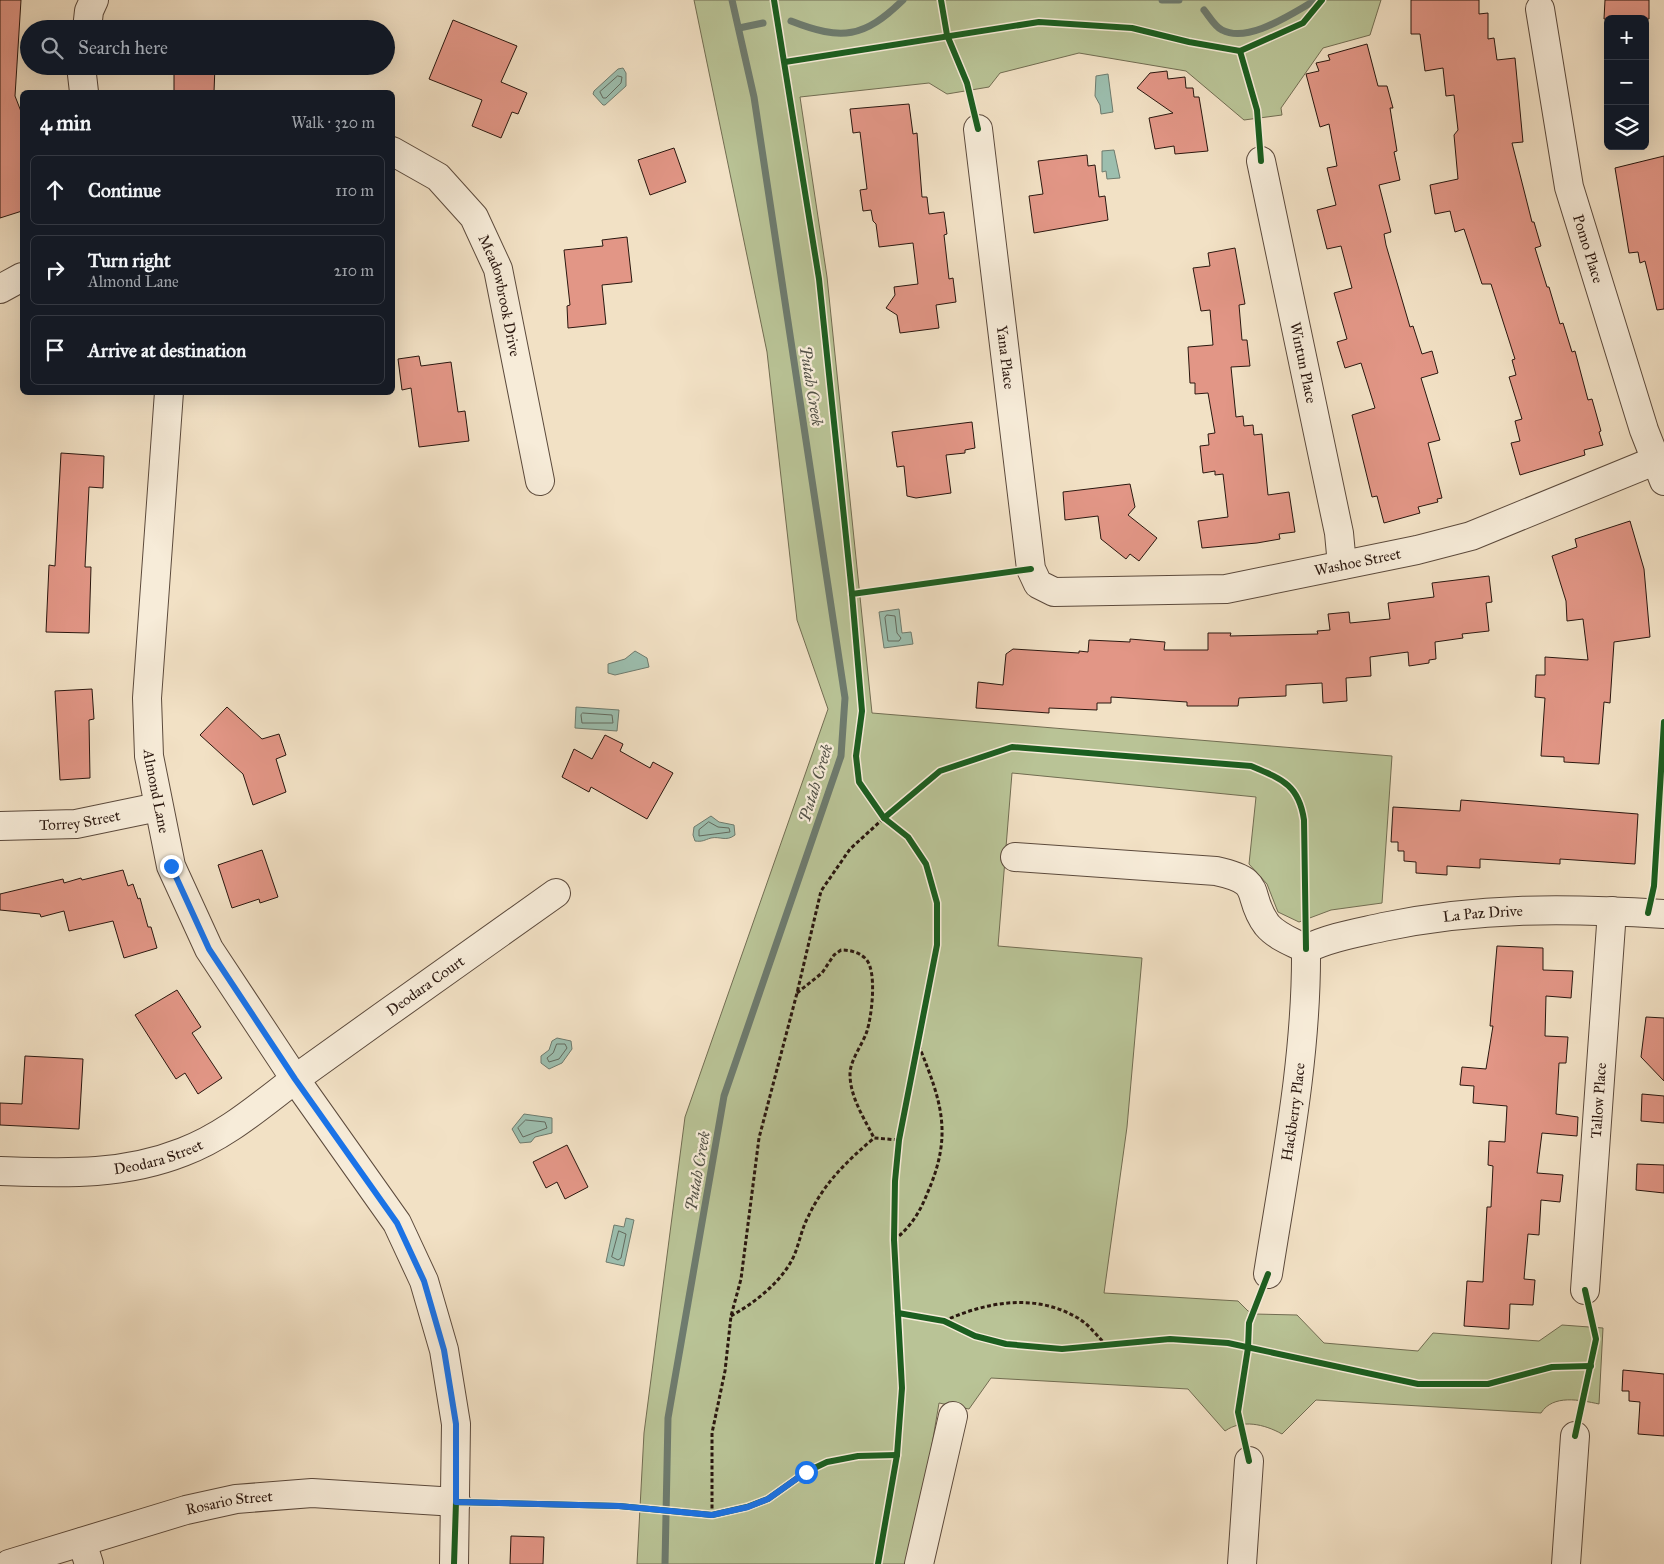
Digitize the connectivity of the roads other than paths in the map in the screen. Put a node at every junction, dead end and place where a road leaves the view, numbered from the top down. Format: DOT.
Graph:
graph roads {
  1 [pos="94,0"];
  2 [pos="1540,8"];
  3 [pos="88,20"];
  4 [pos="82,75"];
  5 [pos="84,90"];
  6 [pos="978,129"];
  7 [pos="395,153"];
  8 [pos="1261,161"];
  9 [pos="20,278"];
  10 [pos="0,289"];
  11 [pos="169,395"];
  12 [pos="1661,467"];
  13 [pos="540,482"];
  14 [pos="1342,565"];
  15 [pos="1038,584"];
  16 [pos="158,807"];
  17 [pos="0,826"];
  18 [pos="1015,858"];
  19 [pos="556,893"];
  20 [pos="1612,911"];
  21 [pos="1664,914"];
  22 [pos="1306,948"];
  23 [pos="295,1079"];
  24 [pos="0,1171"];
  25 [pos="1268,1274"];
  26 [pos="1585,1290"];
  27 [pos="954,1416"];
  28 [pos="1575,1436"];
  29 [pos="1249,1461"];
  30 [pos="456,1502"];
  31 [pos="85,1553"];
  32 [pos="9,1564"];
  33 [pos="454,1564"];
  34 [pos="919,1564"];
  35 [pos="1242,1564"];
  36 [pos="1566,1564"];
  1 -- 3 [label="street"];
  2 -- 12 [label="street, Pomo Place"];
  4 -- 5 [label="street"];
  6 -- 15 [label="street, Yana Place"];
  7 -- 13 [label="street, Meadowbrook Drive"];
  8 -- 14 [label="street, Wintun Place"];
  9 -- 10 [label="street"];
  11 -- 16 [label="street, Almond Lane"];
  12 -- 14 [label="street, Washoe Street"];
  14 -- 15 [label="street, Washoe Street"];
  16 -- 17 [label="street, Torrey Street"];
  16 -- 23 [label="street, Almond Lane"];
  18 -- 22 [label="street"];
  19 -- 23 [label="street, Deodara Court"];
  20 -- 21 [label="street, La Paz Drive"];
  20 -- 22 [label="street, La Paz Drive"];
  20 -- 26 [label="street, Tallow Place"];
  22 -- 25 [label="street, Hackberry Place"];
  23 -- 24 [label="street, Deodara Street"];
  23 -- 30 [label="street, Almond Lane"];
  27 -- 34 [label="street"];
  28 -- 36 [label="street"];
  29 -- 35 [label="street"];
  30 -- 31 [label="street, Rosario Street"];
  30 -- 33 [label="street, Almond Lane"];
  31 -- 32 [label="street, Rosario Street"];
}
